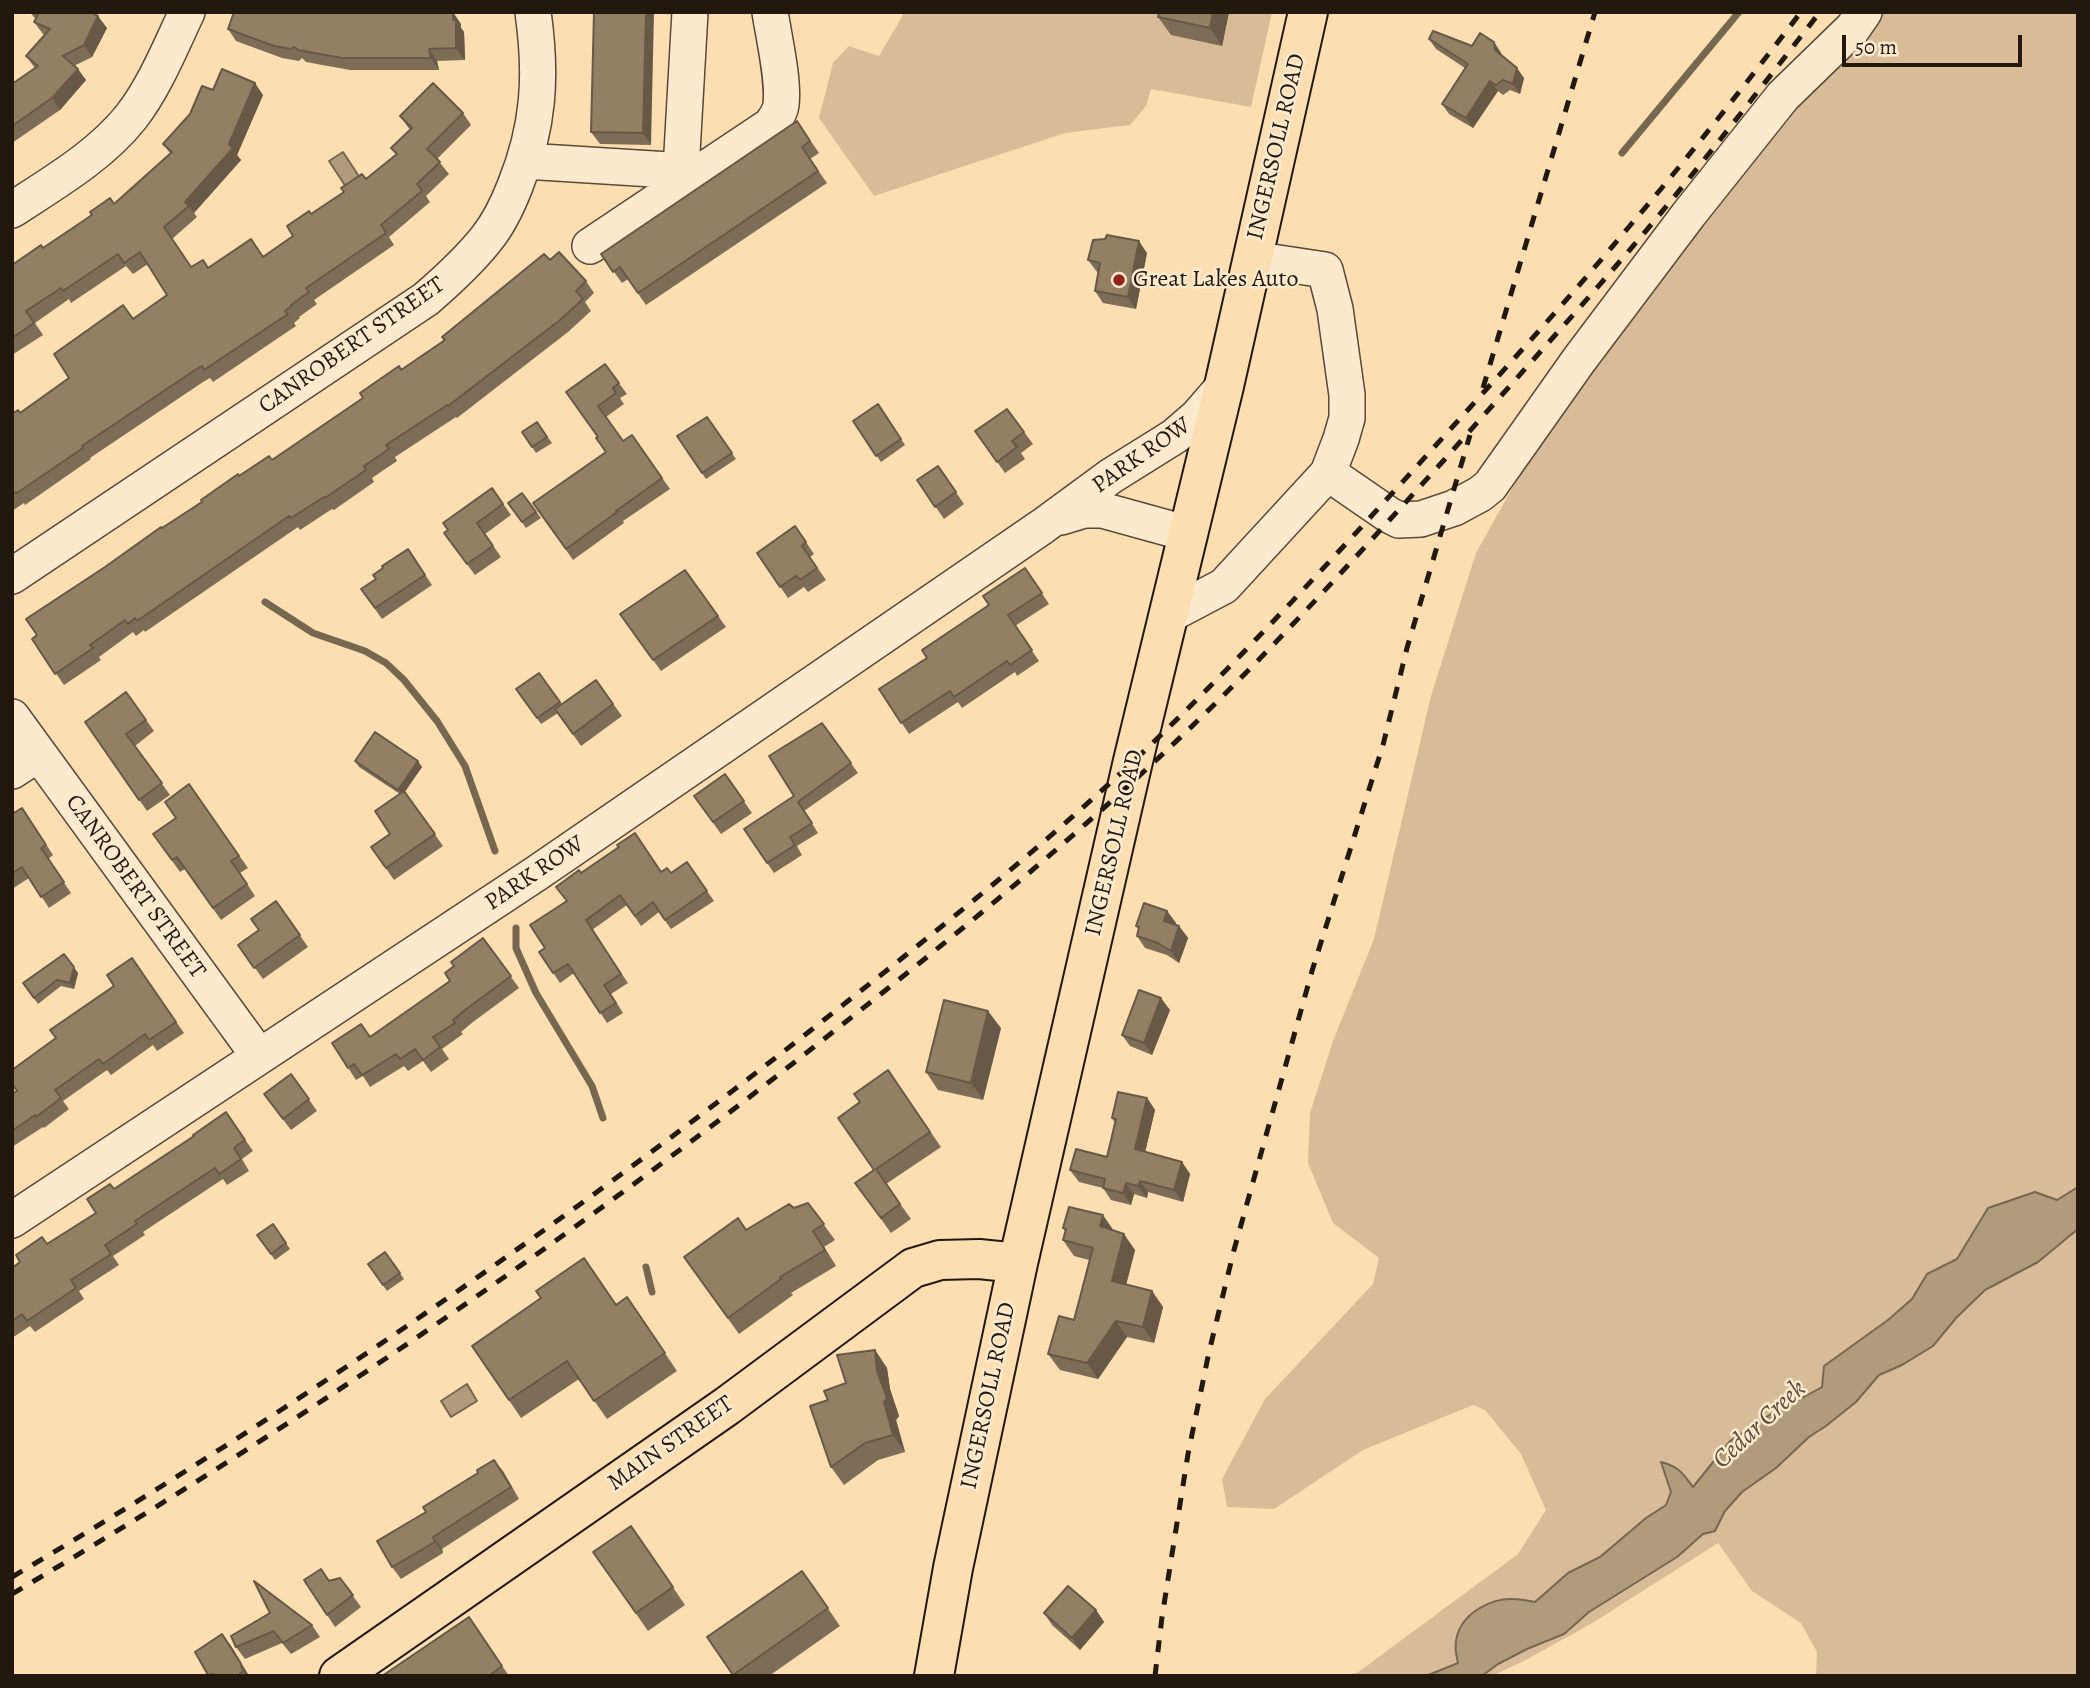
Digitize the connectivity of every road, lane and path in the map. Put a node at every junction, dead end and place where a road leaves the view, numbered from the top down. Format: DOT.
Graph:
graph roads {
  1 [pos="187,12"];
  2 [pos="533,12"];
  3 [pos="690,12"];
  4 [pos="769,12"];
  5 [pos="1308,12"];
  6 [pos="1864,12"];
  7 [pos="525,161"];
  8 [pos="691,171"];
  9 [pos="12,210"];
  10 [pos="590,246"];
  11 [pos="1252,259"];
  12 [pos="1224,386"];
  13 [pos="1328,473"];
  14 [pos="1053,519"];
  15 [pos="1189,534"];
  16 [pos="12,576"];
  17 [pos="1169,615"];
  18 [pos="12,717"];
  19 [pos="25,763"];
  20 [pos="259,1056"];
  21 [pos="12,1220"];
  22 [pos="1018,1263"];
  23 [pos="339,1676"];
  24 [pos="934,1676"];
  1 -- 9 [label="street"];
  2 -- 7 [label="street, CANROBERT STREET"];
  3 -- 8 [label="street"];
  4 -- 8 [label="street"];
  5 -- 11 [label="main road, INGERSOLL ROAD"];
  6 -- 13 [label="street"];
  7 -- 8 [label="street"];
  7 -- 16 [label="street, CANROBERT STREET"];
  8 -- 10 [label="street"];
  11 -- 12 [label="main road, INGERSOLL ROAD"];
  11 -- 13 [label="street"];
  12 -- 14 [label="street, PARK ROW"];
  12 -- 15 [label="main road, INGERSOLL ROAD"];
  13 -- 17 [label="street"];
  14 -- 15 [label="street, PARK ROW"];
  14 -- 20 [label="street, PARK ROW"];
  15 -- 17 [label="main road, INGERSOLL ROAD"];
  17 -- 22 [label="main road, INGERSOLL ROAD"];
  18 -- 19 [label="street, CANROBERT STREET"];
  19 -- 20 [label="street, CANROBERT STREET"];
  20 -- 21 [label="street, PARK ROW"];
  22 -- 23 [label="main road, MAIN STREET"];
  22 -- 24 [label="main road, INGERSOLL ROAD"];
}
